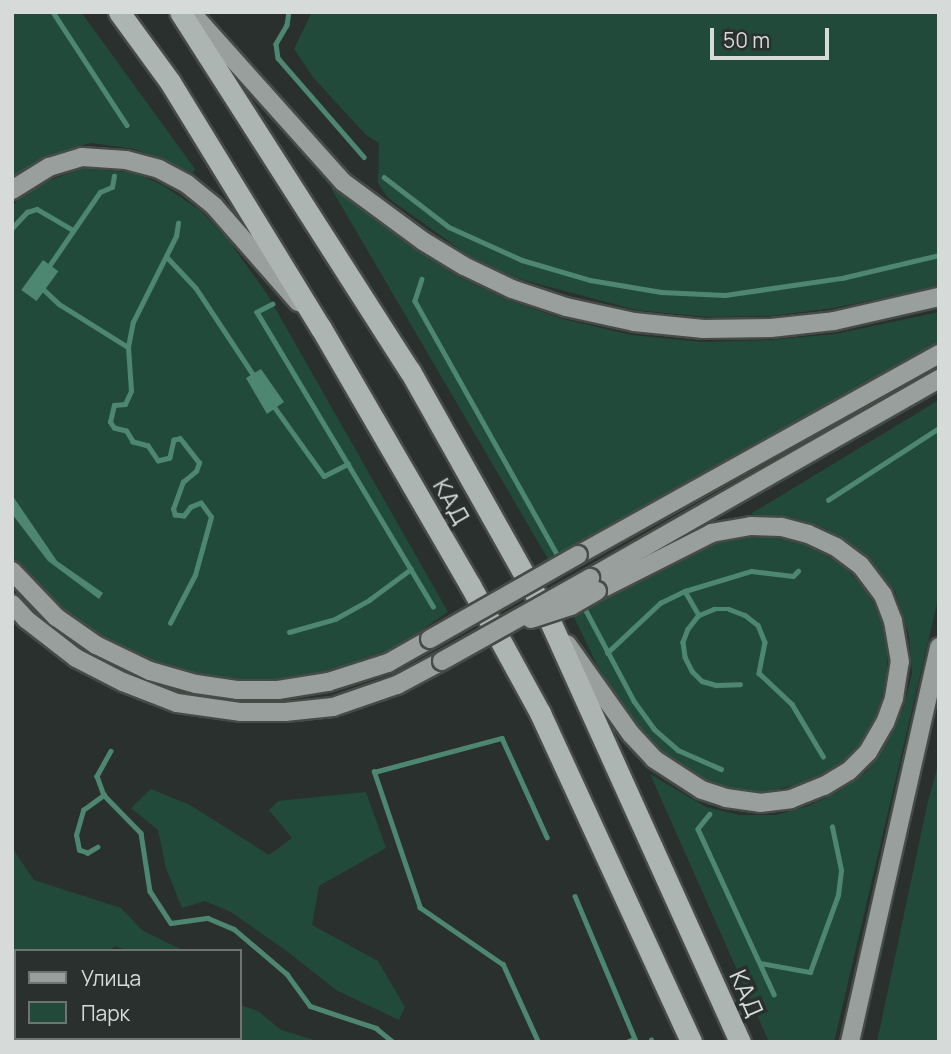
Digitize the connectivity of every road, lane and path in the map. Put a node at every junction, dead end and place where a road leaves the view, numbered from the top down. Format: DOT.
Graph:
graph roads {
  1 [pos="120,12"];
  2 [pos="180,12"];
  3 [pos="191,12"];
  4 [pos="12,190"];
  5 [pos="939,297"];
  6 [pos="321,328"];
  7 [pos="939,354"];
  8 [pos="939,379"];
  9 [pos="12,571"];
  10 [pos="593,584"];
  11 [pos="12,604"];
  12 [pos="549,619"];
  13 [pos="939,647"];
  14 [pos="691,1042"];
  15 [pos="740,1042"];
  16 [pos="850,1042"];
  1 -- 6 [label="highway, КАД"];
  2 -- 12 [label="highway, КАД"];
  3 -- 5 [label="main road"];
  4 -- 6 [label="main road"];
  6 -- 14 [label="highway, КАД"];
  7 -- 9 [label="main road, bridge"];
  8 -- 10 [label="main road"];
  10 -- 11 [label="main road, bridge"];
  10 -- 12 [label="main road"];
  12 -- 15 [label="highway, КАД"];
  13 -- 16 [label="main road"];
}
